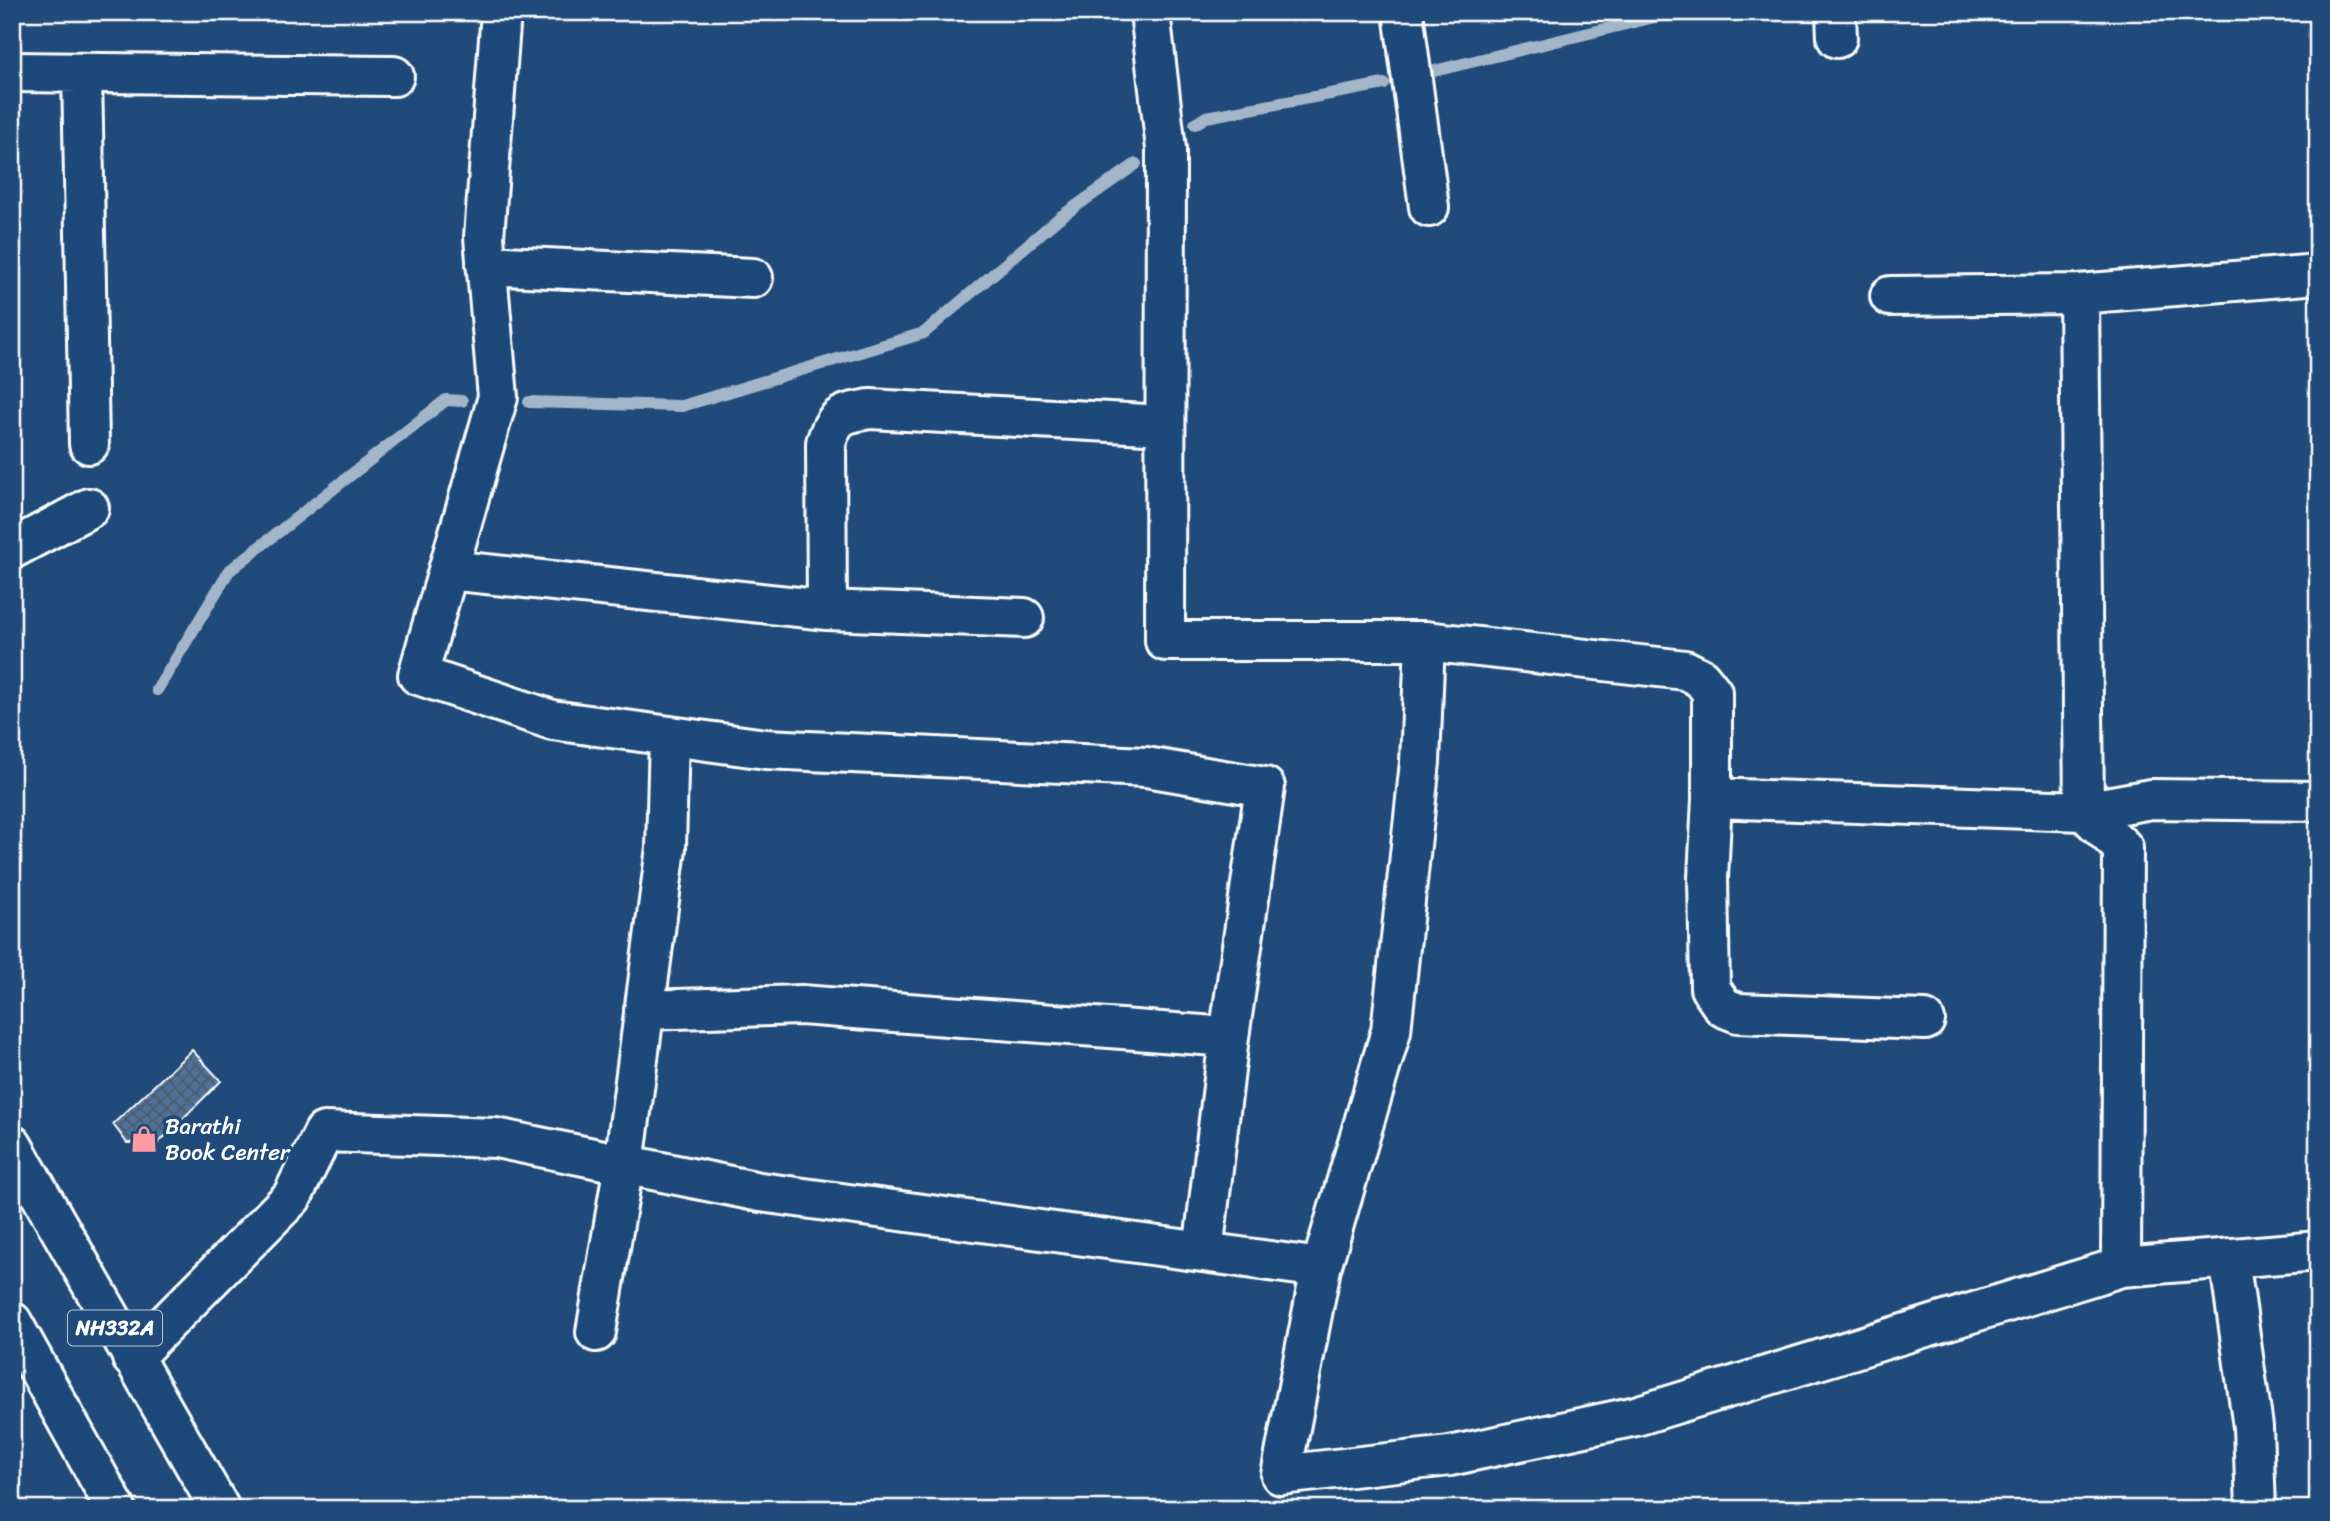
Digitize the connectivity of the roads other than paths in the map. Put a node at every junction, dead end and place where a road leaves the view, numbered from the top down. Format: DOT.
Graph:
graph roads {
  1 [pos="501,12"];
  2 [pos="1150,12"];
  3 [pos="1403,12"];
  4 [pos="12,72"];
  5 [pos="82,73"];
  6 [pos="394,76"];
  7 [pos="1429,207"];
  8 [pos="486,265"];
  9 [pos="2318,274"];
  10 [pos="753,278"];
  11 [pos="2079,293"];
  12 [pos="1890,296"];
  13 [pos="1166,425"];
  14 [pos="89,444"];
  15 [pos="89,508"];
  16 [pos="12,549"];
  17 [pos="448,570"];
  18 [pos="827,610"];
  19 [pos="1024,618"];
  20 [pos="1425,641"];
  21 [pos="669,736"];
  22 [pos="1712,798"];
  23 [pos="2318,801"];
  24 [pos="2084,811"];
  25 [pos="644,1010"];
  26 [pos="1925,1020"];
  27 [pos="1229,1037"];
  28 [pos="12,1145"];
  29 [pos="624,1164"];
  30 [pos="2318,1251"];
  31 [pos="1203,1252"];
  32 [pos="2229,1258"];
  33 [pos="2121,1267"];
  34 [pos="1321,1268"];
  35 [pos="12,1322"];
  36 [pos="596,1332"];
  37 [pos="132,1358"];
  38 [pos="116,1509"];
  39 [pos="220,1509"];
  40 [pos="2256,1509"];
  1 -- 8 [label="main road"];
  2 -- 13 [label="main road"];
  3 -- 7 [label="main road"];
  4 -- 5 [label="main road"];
  5 -- 6 [label="main road"];
  5 -- 14 [label="main road"];
  8 -- 10 [label="main road"];
  8 -- 17 [label="main road"];
  9 -- 11 [label="main road"];
  11 -- 12 [label="main road"];
  11 -- 24 [label="main road"];
  13 -- 18 [label="main road"];
  13 -- 20 [label="main road"];
  15 -- 16 [label="main road"];
  17 -- 18 [label="main road"];
  17 -- 21 [label="main road"];
  18 -- 19 [label="main road"];
  20 -- 22 [label="main road"];
  20 -- 34 [label="main road"];
  21 -- 25 [label="main road"];
  21 -- 27 [label="main road"];
  22 -- 24 [label="main road"];
  22 -- 26 [label="main road"];
  23 -- 24 [label="main road"];
  24 -- 33 [label="main road"];
  25 -- 27 [label="main road"];
  25 -- 29 [label="main road"];
  27 -- 31 [label="main road"];
  28 -- 37 [label="main road, NH332A"];
  29 -- 31 [label="main road"];
  29 -- 36 [label="main road"];
  29 -- 37 [label="main road"];
  30 -- 32 [label="main road"];
  31 -- 34 [label="main road"];
  32 -- 33 [label="main road"];
  32 -- 40 [label="main road"];
  33 -- 34 [label="main road"];
  35 -- 38 [label="main road"];
  37 -- 39 [label="main road, NH332A"];
}
